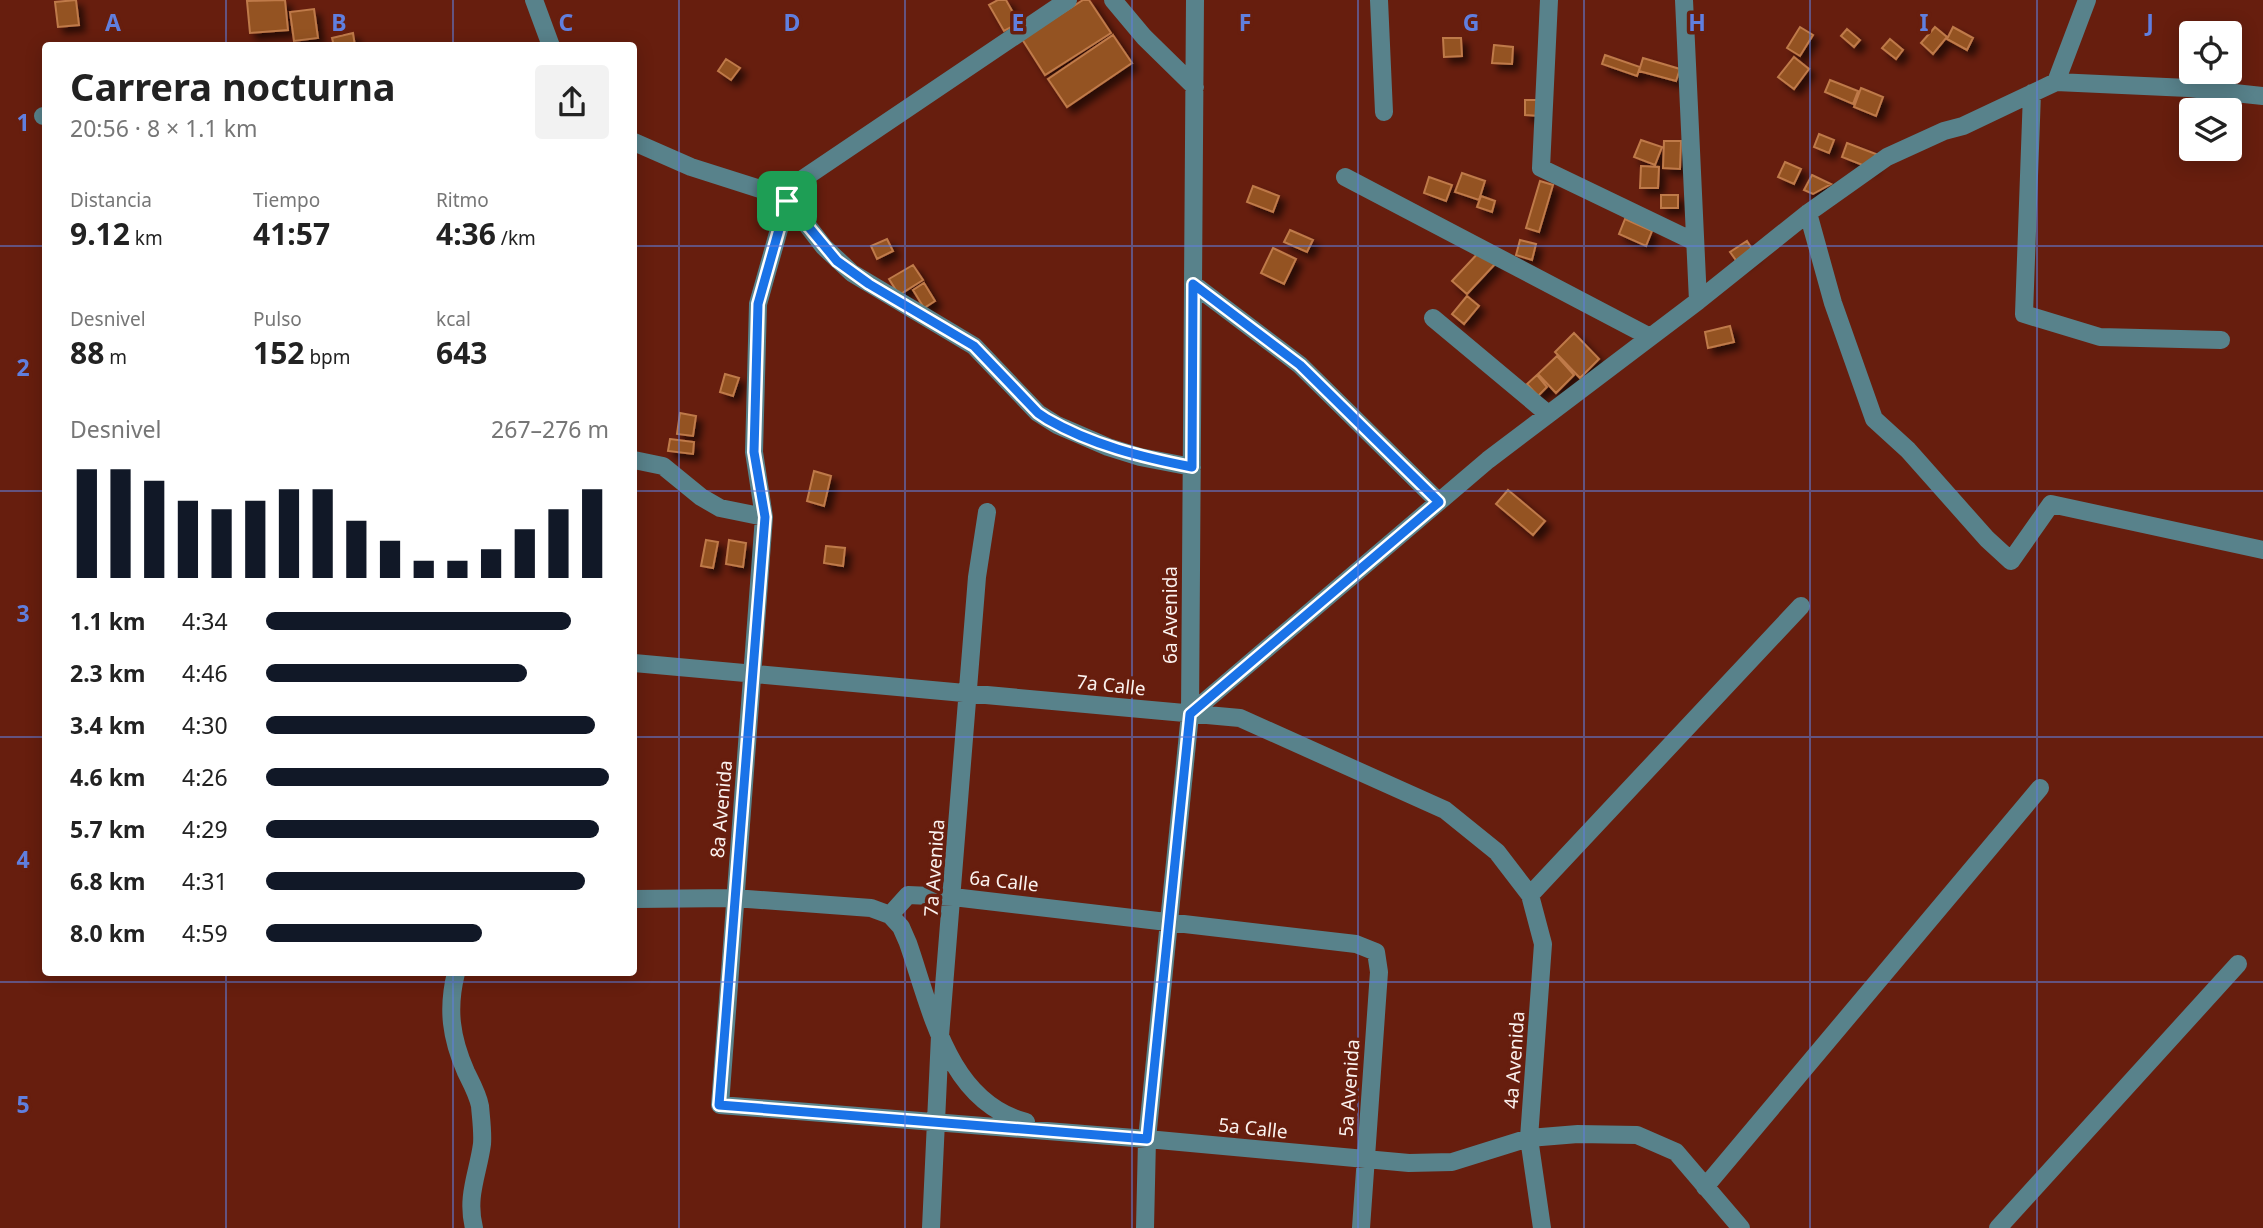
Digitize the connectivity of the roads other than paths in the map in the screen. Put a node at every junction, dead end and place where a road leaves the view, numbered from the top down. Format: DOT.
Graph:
graph roads {
  1 [pos="534,0"];
  2 [pos="1068,0"];
  3 [pos="1113,0"];
  4 [pos="1195,0"];
  5 [pos="1379,0"];
  6 [pos="1549,0"];
  7 [pos="1684,0"];
  8 [pos="2087,0"];
  9 [pos="550,42"];
  10 [pos="2056,82"];
  11 [pos="1195,87"];
  12 [pos="2032,93"];
  13 [pos="2263,96"];
  14 [pos="1384,112"];
  15 [pos="637,143"];
  16 [pos="1345,177"];
  17 [pos="783,198"];
  18 [pos="1808,213"];
  19 [pos="1695,242"];
  20 [pos="1193,284"];
  21 [pos="1698,301"];
  22 [pos="1433,318"];
  23 [pos="1650,337"];
  24 [pos="2221,340"];
  25 [pos="1548,414"];
  26 [pos="637,461"];
  27 [pos="1192,467"];
  28 [pos="1439,502"];
  29 [pos="987,513"];
  30 [pos="765,517"];
  31 [pos="2263,550"];
  32 [pos="1801,606"];
  33 [pos="637,663"];
  34 [pos="753,674"];
  35 [pos="968,692"];
  36 [pos="1190,714"];
  37 [pos="2040,788"];
  38 [pos="1530,895"];
  39 [pos="953,897"];
  40 [pos="734,898"];
  41 [pos="637,899"];
  42 [pos="890,915"];
  43 [pos="1168,921"];
  44 [pos="1376,952"];
  45 [pos="2238,964"];
  46 [pos="455,976"];
  47 [pos="940,1036"];
  48 [pos="719,1105"];
  49 [pos="937,1121"];
  50 [pos="1081,1134"];
  51 [pos="1529,1138"];
  52 [pos="1147,1139"];
  53 [pos="1365,1160"];
  54 [pos="1705,1186"];
  55 [pos="1735,1226"];
  56 [pos="474,1228"];
  57 [pos="931,1228"];
  58 [pos="1145,1228"];
  59 [pos="1361,1228"];
  60 [pos="1542,1228"];
  61 [pos="1998,1228"];
  1 -- 9 [label="street"];
  2 -- 17 [label="street"];
  3 -- 11 [label="street"];
  4 -- 11 [label="street, 6a Avenida"];
  5 -- 14 [label="street"];
  6 -- 19 [label="street"];
  7 -- 19 [label="street"];
  8 -- 10 [label="street"];
  10 -- 12 [label="street"];
  10 -- 13 [label="street"];
  11 -- 20 [label="street, 6a Avenida"];
  12 -- 18 [label="street"];
  12 -- 24 [label="street"];
  15 -- 17 [label="street"];
  16 -- 23 [label="street"];
  17 -- 27 [label="street"];
  17 -- 30 [label="street, 8a Avenida"];
  18 -- 21 [label="street"];
  18 -- 31 [label="street"];
  19 -- 21 [label="street"];
  20 -- 27 [label="street, 6a Avenida"];
  20 -- 28 [label="street"];
  21 -- 23 [label="street"];
  22 -- 25 [label="street"];
  23 -- 25 [label="street"];
  25 -- 28 [label="street"];
  26 -- 30 [label="street"];
  27 -- 36 [label="street, 6a Avenida"];
  28 -- 36 [label="street"];
  29 -- 35 [label="street, 7a Avenida"];
  30 -- 34 [label="street, 8a Avenida"];
  32 -- 38 [label="street"];
  33 -- 34 [label="street, 7a Calle"];
  34 -- 35 [label="street, 7a Calle"];
  34 -- 40 [label="street, 8a Avenida"];
  35 -- 36 [label="street, 7a Calle"];
  35 -- 39 [label="street, 7a Avenida"];
  36 -- 38 [label="street, 7a Calle"];
  36 -- 43 [label="street, 6a Avenida"];
  37 -- 54 [label="street"];
  38 -- 51 [label="street, 4a Avenida"];
  39 -- 42 [label="street, 6a Calle"];
  39 -- 43 [label="street, 6a Calle"];
  39 -- 47 [label="street, 7a Avenida"];
  40 -- 41 [label="street"];
  40 -- 42 [label="street"];
  40 -- 48 [label="street, 8a Avenida"];
  42 -- 47 [label="street"];
  43 -- 44 [label="street, 6a Calle"];
  43 -- 52 [label="street, 6a Avenida"];
  44 -- 53 [label="street, 5a Avenida"];
  45 -- 61 [label="street"];
  46 -- 56 [label="street"];
  47 -- 49 [label="street, 7a Avenida"];
  47 -- 50 [label="street"];
  48 -- 49 [label="street, 5a Calle"];
  49 -- 50 [label="street, 5a Calle"];
  49 -- 57 [label="street, 7a Avenida"];
  50 -- 52 [label="street, 5a Calle"];
  51 -- 53 [label="street, 5a Calle"];
  51 -- 54 [label="street, 5a Calle"];
  51 -- 60 [label="street, 4a Avenida"];
  52 -- 53 [label="street, 5a Calle"];
  52 -- 58 [label="street, 6a Avenida"];
  53 -- 59 [label="street, 5a Avenida"];
  54 -- 55 [label="street, 5a Calle"];
}
